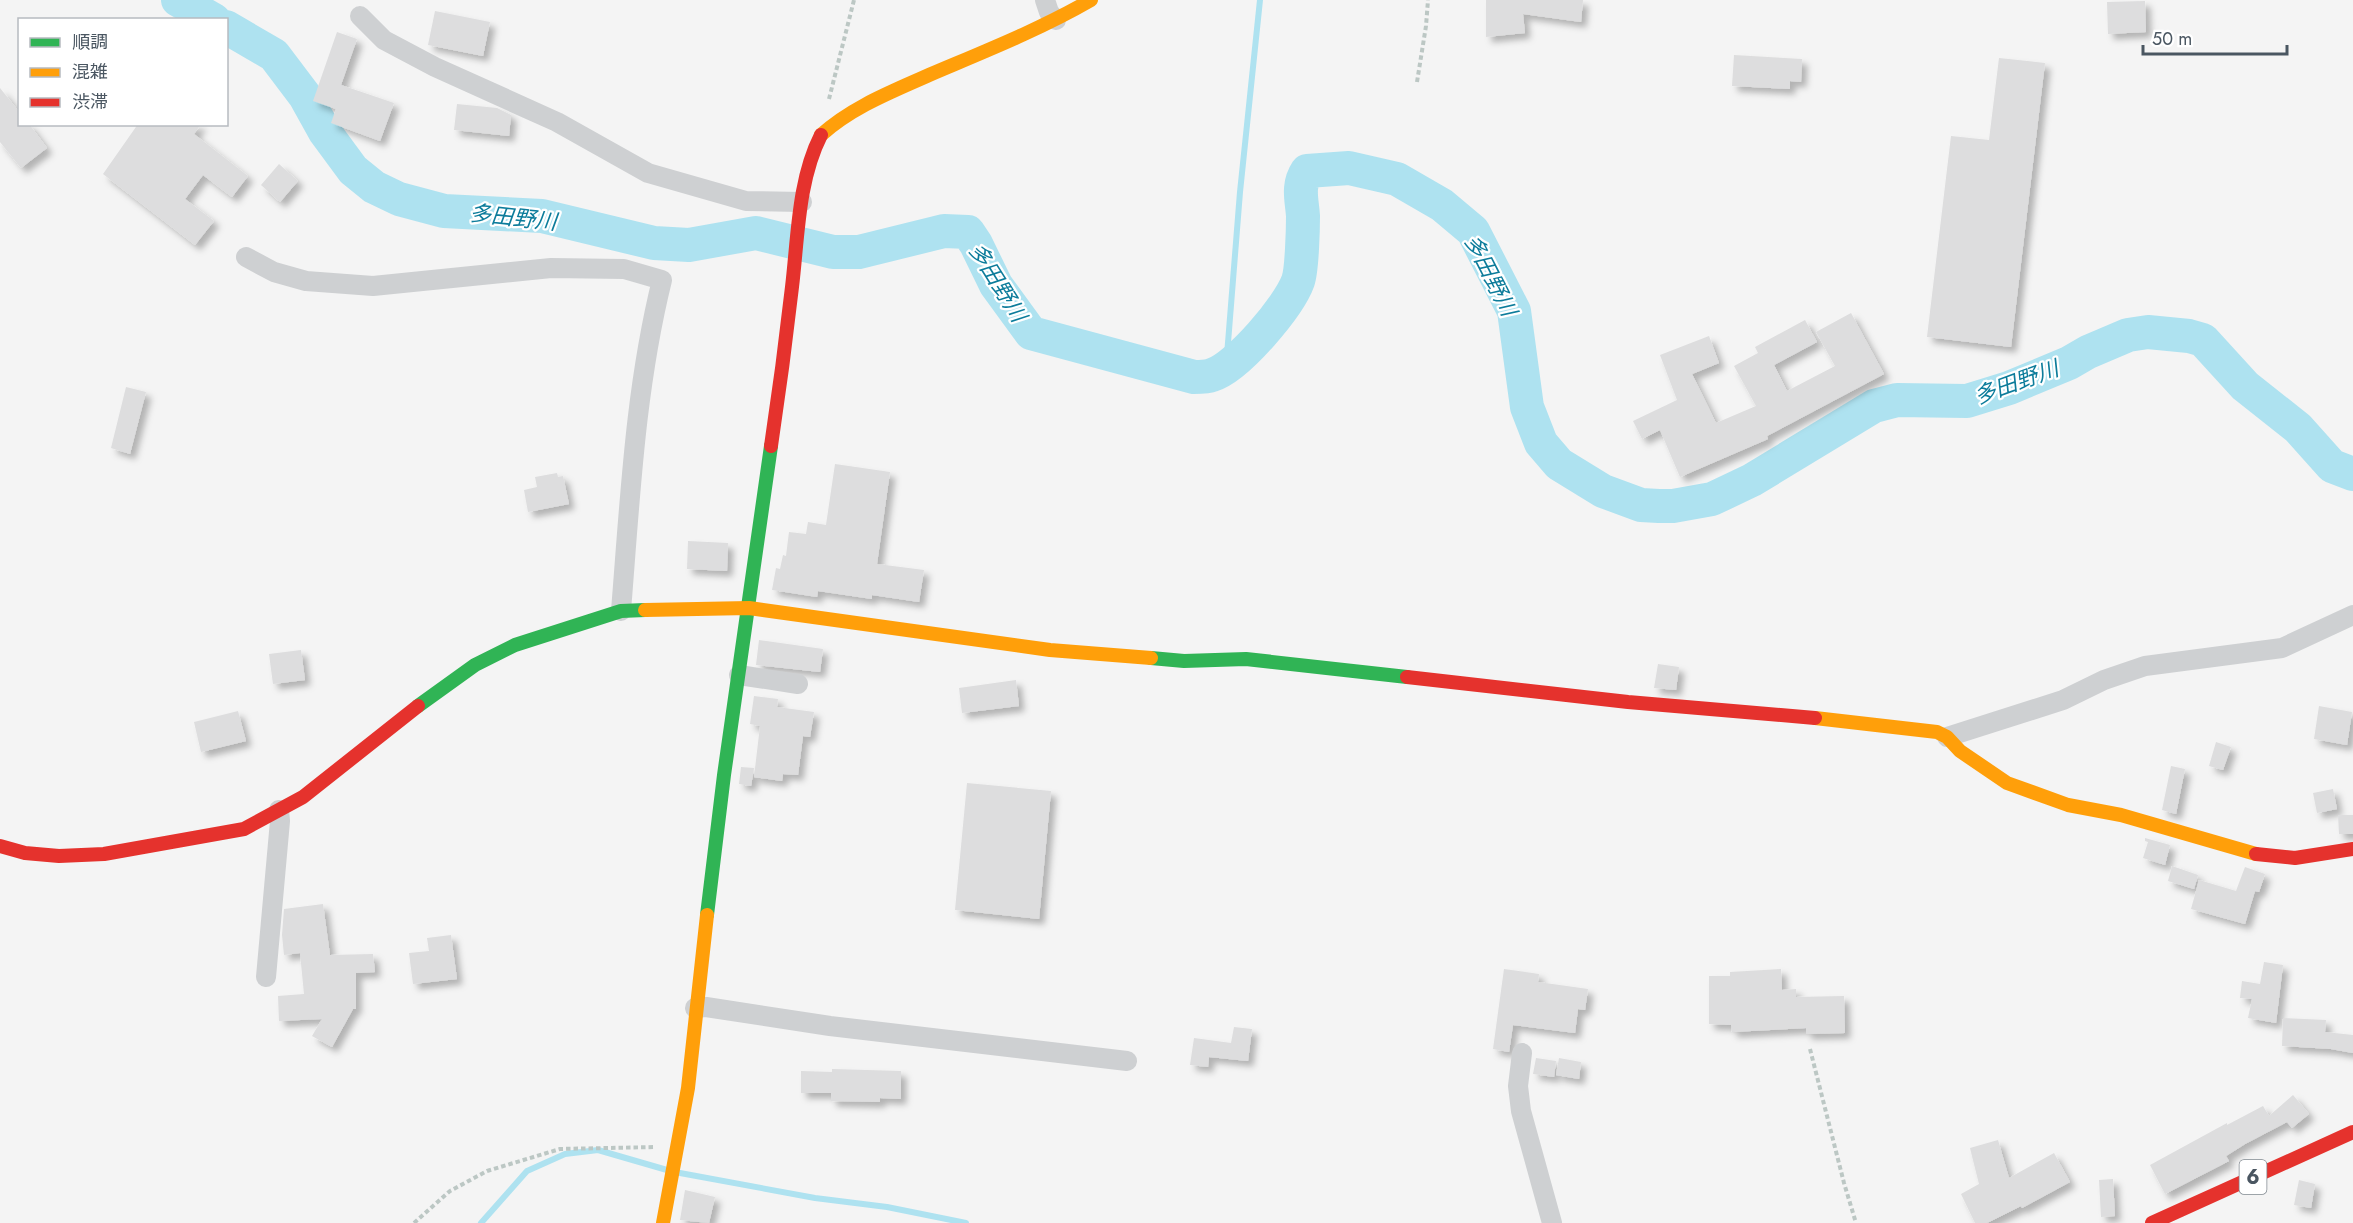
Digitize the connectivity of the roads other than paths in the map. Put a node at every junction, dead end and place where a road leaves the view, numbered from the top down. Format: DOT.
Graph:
graph roads {
  1 [pos="1045,0"];
  2 [pos="1091,0"];
  3 [pos="360,16"];
  4 [pos="1056,20"];
  5 [pos="802,202"];
  6 [pos="246,257"];
  7 [pos="749,608"];
  8 [pos="621,611"];
  9 [pos="2353,615"];
  10 [pos="739,675"];
  11 [pos="798,684"];
  12 [pos="1947,737"];
  13 [pos="279,810"];
  14 [pos="0,846"];
  15 [pos="2353,849"];
  16 [pos="266,976"];
  17 [pos="695,1008"];
  18 [pos="1522,1053"];
  19 [pos="1127,1061"];
  20 [pos="2353,1132"];
  21 [pos="663,1223"];
  22 [pos="1552,1223"];
  23 [pos="2152,1223"];
  1 -- 4 [label="street"];
  2 -- 4 [label="street"];
  3 -- 5 [label="street"];
  4 -- 5 [label="street"];
  5 -- 7 [label="street"];
  6 -- 8 [label="street"];
  7 -- 8 [label="street"];
  7 -- 10 [label="street"];
  7 -- 12 [label="street"];
  8 -- 13 [label="street"];
  9 -- 12 [label="street"];
  10 -- 11 [label="street"];
  10 -- 17 [label="street"];
  12 -- 15 [label="street"];
  13 -- 14 [label="street"];
  13 -- 16 [label="street"];
  17 -- 19 [label="street"];
  17 -- 21 [label="street"];
  18 -- 22 [label="street"];
  20 -- 23 [label="street, 6"];
}
